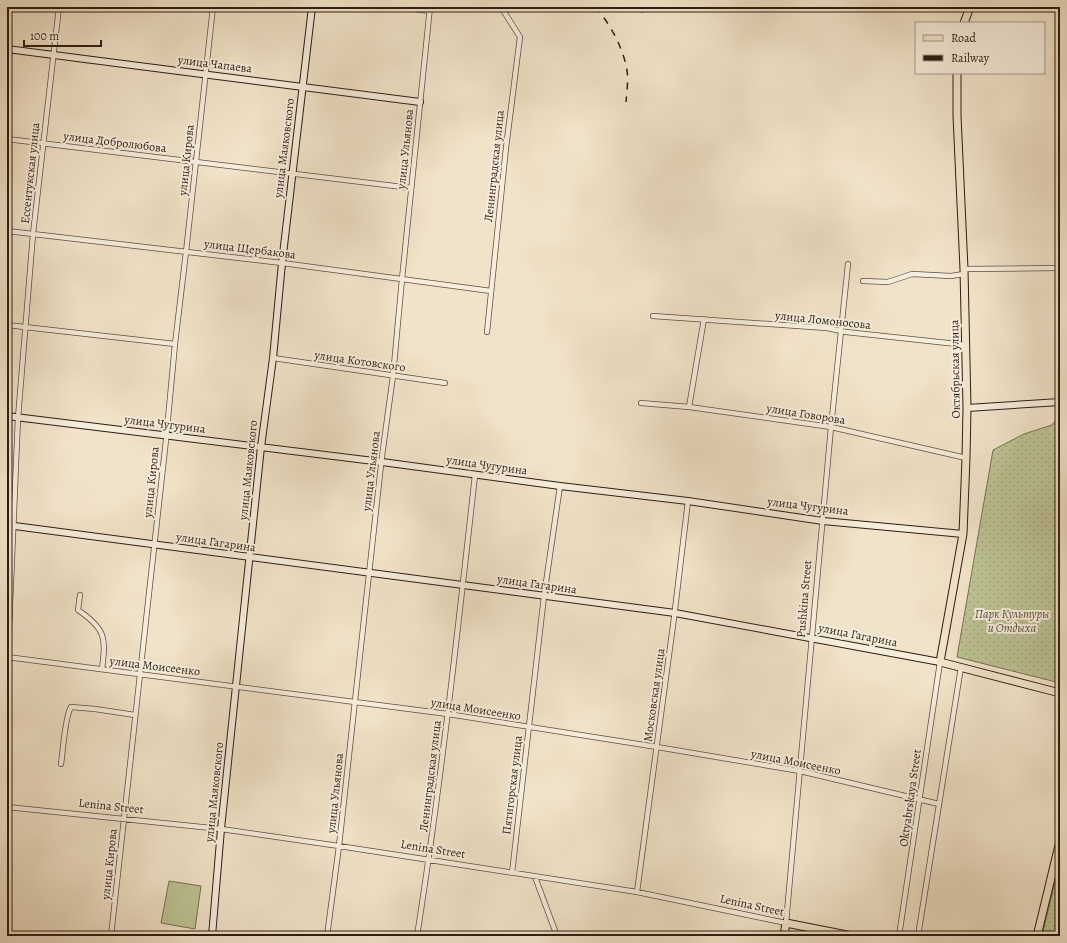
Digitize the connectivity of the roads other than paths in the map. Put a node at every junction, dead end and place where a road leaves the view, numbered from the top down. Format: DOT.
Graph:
graph roads {
  1 [pos="58,7"];
  2 [pos="213,7"];
  3 [pos="312,7"];
  4 [pos="399,7"];
  5 [pos="501,7"];
  6 [pos="970,7"];
  7 [pos="430,9"];
  8 [pos="964,22"];
  9 [pos="7,49"];
  10 [pos="53,55"];
  11 [pos="206,74"];
  12 [pos="957,74"];
  13 [pos="302,87"];
  14 [pos="420,102"];
  15 [pos="7,140"];
  16 [pos="43,144"];
  17 [pos="196,162"];
  18 [pos="292,174"];
  19 [pos="411,188"];
  20 [pos="7,232"];
  21 [pos="33,234"];
  22 [pos="186,252"];
  23 [pos="282,263"];
  24 [pos="848,264"];
  25 [pos="1060,268"];
  26 [pos="964,272"];
  27 [pos="402,279"];
  28 [pos="863,281"];
  29 [pos="491,292"];
  30 [pos="653,316"];
  31 [pos="704,319"];
  32 [pos="7,325"];
  33 [pos="25,327"];
  34 [pos="840,331"];
  35 [pos="487,332"];
  36 [pos="175,344"];
  37 [pos="966,345"];
  38 [pos="273,358"];
  39 [pos="393,376"];
  40 [pos="445,383"];
  41 [pos="1060,402"];
  42 [pos="641,403"];
  43 [pos="690,407"];
  44 [pos="967,408"];
  45 [pos="7,416"];
  46 [pos="18,418"];
  47 [pos="831,427"];
  48 [pos="166,435"];
  49 [pos="261,447"];
  50 [pos="966,458"];
  51 [pos="382,462"];
  52 [pos="475,475"];
  53 [pos="560,486"];
  54 [pos="688,501"];
  55 [pos="823,520"];
  56 [pos="7,525"];
  57 [pos="14,526"];
  58 [pos="963,534"];
  59 [pos="154,545"];
  60 [pos="250,558"];
  61 [pos="369,573"];
  62 [pos="9,580"];
  63 [pos="463,585"];
  64 [pos="80,595"];
  65 [pos="544,596"];
  66 [pos="675,613"];
  67 [pos="812,638"];
  68 [pos="7,657"];
  69 [pos="940,662"];
  70 [pos="961,668"];
  71 [pos="102,669"];
  72 [pos="140,674"];
  73 [pos="7,676"];
  74 [pos="236,687"];
  75 [pos="1060,693"];
  76 [pos="355,702"];
  77 [pos="448,714"];
  78 [pos="135,715"];
  79 [pos="529,727"];
  80 [pos="657,747"];
  81 [pos="61,764"];
  82 [pos="800,771"];
  83 [pos="920,799"];
  84 [pos="939,804"];
  85 [pos="7,807"];
  86 [pos="124,819"];
  87 [pos="221,829"];
  88 [pos="1060,841"];
  89 [pos="339,846"];
  90 [pos="429,860"];
  91 [pos="512,873"];
  92 [pos="535,877"];
  93 [pos="637,892"];
  94 [pos="786,923"];
  95 [pos="111,936"];
  96 [pos="212,936"];
  97 [pos="327,936"];
  98 [pos="417,936"];
  99 [pos="557,936"];
  100 [pos="784,936"];
  101 [pos="852,936"];
  102 [pos="899,936"];
  103 [pos="918,936"];
  104 [pos="1037,936"];
  1 -- 10 [label="street, Ессентукская улица"];
  2 -- 11 [label="street, улица Кирова"];
  3 -- 13 [label="street, улица Маяковского"];
  4 -- 7 [label="street"];
  5 -- 29 [label="street, Ленинградская улица"];
  6 -- 8 [label="main road"];
  7 -- 14 [label="street, улица Ульянова"];
  9 -- 10 [label="street, улица Чапаева"];
  10 -- 11 [label="street, улица Чапаева"];
  10 -- 16 [label="street, Ессентукская улица"];
  11 -- 13 [label="street, улица Чапаева"];
  11 -- 17 [label="street, улица Кирова"];
  12 -- 26 [label="main road, Октябрьская улица"];
  13 -- 14 [label="street, улица Чапаева"];
  13 -- 18 [label="street, улица Маяковского"];
  14 -- 19 [label="street, улица Ульянова"];
  15 -- 16 [label="street, улица Добролюбова"];
  16 -- 17 [label="street, улица Добролюбова"];
  16 -- 21 [label="street, Ессентукская улица"];
  17 -- 18 [label="street, улица Добролюбова"];
  17 -- 22 [label="street, улица Кирова"];
  18 -- 19 [label="street, улица Добролюбова"];
  18 -- 23 [label="street, улица Маяковского"];
  19 -- 27 [label="street, улица Ульянова"];
  20 -- 21 [label="street, улица Щербакова"];
  21 -- 22 [label="street, улица Щербакова"];
  21 -- 33 [label="street, Ессентукская улица"];
  22 -- 23 [label="street, улица Щербакова"];
  22 -- 36 [label="street, улица Кирова"];
  23 -- 27 [label="street, улица Щербакова"];
  23 -- 38 [label="street, улица Маяковского"];
  24 -- 34 [label="street, Pushkina Street"];
  25 -- 26 [label="street"];
  26 -- 28 [label="street"];
  26 -- 37 [label="main road, Октябрьская улица"];
  27 -- 29 [label="street, улица Щербакова"];
  27 -- 39 [label="street, улица Ульянова"];
  29 -- 35 [label="street, Ленинградская улица"];
  30 -- 31 [label="street, улица Ломоносова"];
  31 -- 34 [label="street, улица Ломоносова"];
  31 -- 43 [label="street"];
  32 -- 33 [label="street"];
  33 -- 36 [label="street"];
  33 -- 46 [label="street, Ессентукская улица"];
  34 -- 37 [label="street, улица Ломоносова"];
  34 -- 47 [label="street, Pushkina Street"];
  36 -- 48 [label="street, улица Кирова"];
  37 -- 44 [label="main road, Октябрьская улица"];
  38 -- 39 [label="street, улица Котовского"];
  38 -- 49 [label="street, улица Маяковского"];
  39 -- 40 [label="street, улица Котовского"];
  39 -- 51 [label="street, улица Ульянова"];
  41 -- 44 [label="street"];
  42 -- 43 [label="street, улица Говорова"];
  43 -- 47 [label="street, улица Говорова"];
  44 -- 50 [label="main road, Октябрьская улица"];
  45 -- 46 [label="street, улица Чугурина"];
  46 -- 48 [label="street, улица Чугурина"];
  46 -- 57 [label="street, Ессентукская улица"];
  47 -- 50 [label="street, улица Говорова"];
  47 -- 55 [label="street, Pushkina Street"];
  48 -- 49 [label="street, улица Чугурина"];
  48 -- 59 [label="street, улица Кирова"];
  49 -- 51 [label="street, улица Чугурина"];
  49 -- 60 [label="street, улица Маяковского"];
  50 -- 58 [label="main road, Октябрьская улица"];
  51 -- 52 [label="street, улица Чугурина"];
  51 -- 61 [label="street, улица Ульянова"];
  52 -- 53 [label="street, улица Чугурина"];
  52 -- 63 [label="street, Ленинградская улица"];
  53 -- 54 [label="street, улица Чугурина"];
  53 -- 65 [label="street, Пятигорская улица"];
  54 -- 55 [label="street, улица Чугурина"];
  54 -- 66 [label="street, Московская улица"];
  55 -- 58 [label="street, улица Чугурина"];
  55 -- 67 [label="street, Pushkina Street"];
  56 -- 57 [label="street, улица Гагарина"];
  57 -- 59 [label="street, улица Гагарина"];
  57 -- 62 [label="street, Ессентукская улица"];
  58 -- 69 [label="main road, Октябрьская улица"];
  59 -- 60 [label="street, улица Гагарина"];
  59 -- 72 [label="street, улица Кирова"];
  60 -- 61 [label="street, улица Гагарина"];
  60 -- 74 [label="street, улица Маяковского"];
  61 -- 63 [label="street, улица Гагарина"];
  61 -- 76 [label="street, улица Ульянова"];
  62 -- 68 [label="street, Ессентукская улица"];
  63 -- 65 [label="street, улица Гагарина"];
  63 -- 77 [label="street, Ленинградская улица"];
  64 -- 71 [label="street"];
  65 -- 66 [label="street, улица Гагарина"];
  65 -- 79 [label="street, Пятигорская улица"];
  66 -- 67 [label="street, улица Гагарина"];
  66 -- 80 [label="street, Московская улица"];
  67 -- 69 [label="street, улица Гагарина"];
  67 -- 82 [label="street, Pushkina Street"];
  68 -- 71 [label="street, улица Моисеенко"];
  68 -- 73 [label="street, Ессентукская улица"];
  69 -- 70 [label="main road, улица Гагарина"];
  69 -- 83 [label="street, Oktyabrskaya Street"];
  70 -- 75 [label="main road, улица Гагарина"];
  70 -- 84 [label="street"];
  71 -- 72 [label="street, улица Моисеенко"];
  72 -- 74 [label="street, улица Моисеенко"];
  72 -- 78 [label="street, улица Кирова"];
  74 -- 76 [label="street, улица Моисеенко"];
  74 -- 87 [label="street, улица Маяковского"];
  76 -- 77 [label="street, улица Моисеенко"];
  76 -- 89 [label="street, улица Ульянова"];
  77 -- 79 [label="street, улица Моисеенко"];
  77 -- 90 [label="street, Ленинградская улица"];
  78 -- 81 [label="street"];
  78 -- 86 [label="street, улица Кирова"];
  79 -- 80 [label="street, улица Моисеенко"];
  79 -- 91 [label="street, Пятигорская улица"];
  80 -- 82 [label="street, улица Моисеенко"];
  80 -- 93 [label="street, Московская улица"];
  82 -- 83 [label="street, улица Моисеенко"];
  82 -- 94 [label="street, Pushkina Street"];
  83 -- 84 [label="street, улица Моисеенко"];
  83 -- 102 [label="street, Oktyabrskaya Street"];
  84 -- 103 [label="street"];
  85 -- 86 [label="street, Lenina Street"];
  86 -- 87 [label="street, Lenina Street"];
  86 -- 95 [label="street, улица Кирова"];
  87 -- 89 [label="street, Lenina Street"];
  87 -- 96 [label="street, улица Маяковского"];
  88 -- 104 [label="main road"];
  89 -- 90 [label="street, Lenina Street"];
  89 -- 97 [label="street, улица Ульянова"];
  90 -- 91 [label="street, Lenina Street"];
  90 -- 98 [label="street, Ленинградская улица"];
  91 -- 92 [label="street, Lenina Street"];
  92 -- 93 [label="street, Lenina Street"];
  92 -- 99 [label="street"];
  93 -- 94 [label="street, Lenina Street"];
  94 -- 100 [label="main road, Pushkina Street"];
  94 -- 101 [label="main road, Lenina Street"];
}
